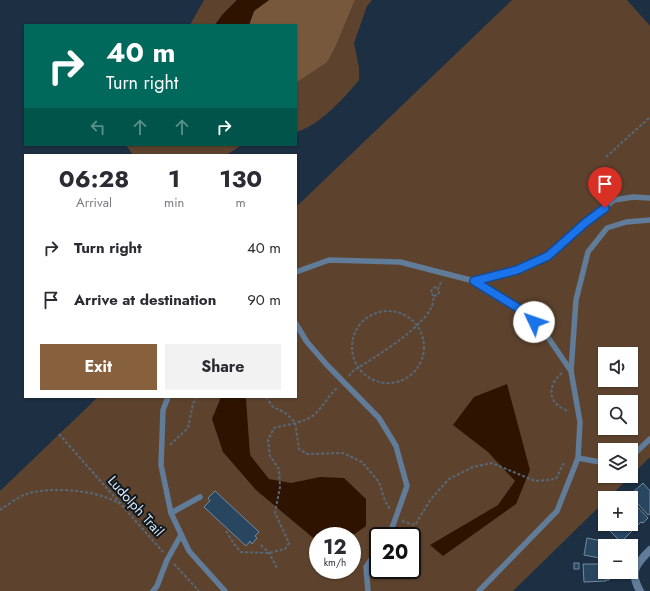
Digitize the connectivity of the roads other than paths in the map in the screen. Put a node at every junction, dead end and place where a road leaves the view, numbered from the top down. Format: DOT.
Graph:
graph roads {
  1 [pos="650,198"];
  2 [pos="650,220"];
  3 [pos="297,272"];
  4 [pos="474,281"];
  5 [pos="297,326"];
  6 [pos="571,371"];
  7 [pos="168,398"];
  8 [pos="650,439"];
  9 [pos="638,450"];
  10 [pos="578,458"];
  11 [pos="598,462"];
  12 [pos="200,497"];
  13 [pos="171,513"];
  14 [pos="392,527"];
  15 [pos="182,535"];
  16 [pos="650,550"];
  17 [pos="369,562"];
  18 [pos="153,591"];
  19 [pos="225,591"];
  20 [pos="368,591"];
  21 [pos="479,591"];
  22 [pos="640,591"];
  1 -- 4 [label="lane"];
  2 -- 6 [label="lane"];
  3 -- 4 [label="lane"];
  4 -- 6 [label="lane"];
  5 -- 14 [label="lane"];
  6 -- 10 [label="lane"];
  7 -- 13 [label="lane"];
  8 -- 9 [label="lane"];
  10 -- 11 [label="lane"];
  10 -- 21 [label="lane"];
  12 -- 13 [label="lane"];
  13 -- 15 [label="lane"];
  15 -- 18 [label="lane"];
  15 -- 19 [label="lane"];
  16 -- 22 [label="street"];
  17 -- 20 [label="lane"];
}
